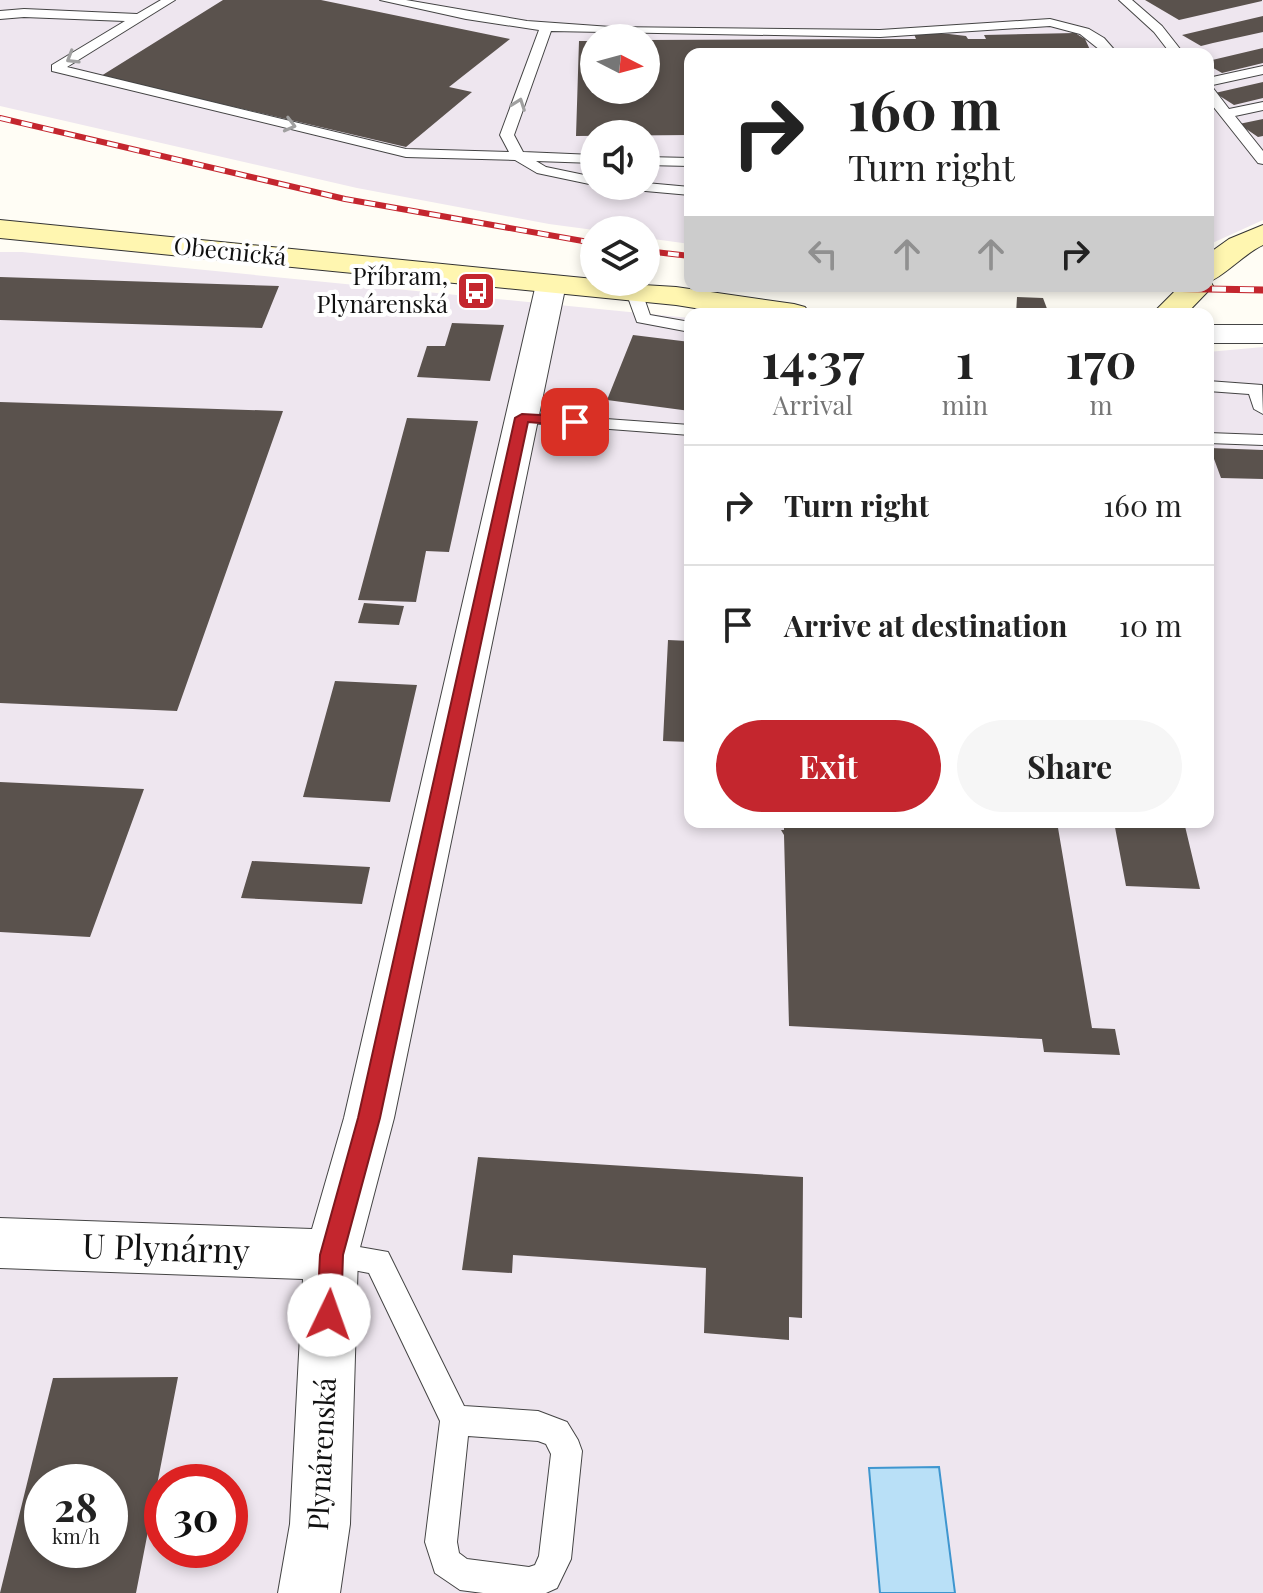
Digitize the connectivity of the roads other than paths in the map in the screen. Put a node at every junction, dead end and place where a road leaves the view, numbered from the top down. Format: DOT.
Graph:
graph roads {
  1 [pos="169,0"];
  2 [pos="386,0"];
  3 [pos="1125,0"];
  4 [pos="0,15"];
  5 [pos="139,18"];
  6 [pos="546,27"];
  7 [pos="1107,48"];
  8 [pos="1173,48"];
  9 [pos="1263,70"];
  10 [pos="1214,81"];
  11 [pos="1214,99"];
  12 [pos="1263,106"];
  13 [pos="1226,114"];
  14 [pos="518,156"];
  15 [pos="580,158"];
  16 [pos="1263,160"];
  17 [pos="660,161"];
  18 [pos="684,162"];
  19 [pos="580,178"];
  20 [pos="660,188"];
  21 [pos="684,190"];
  22 [pos="0,229"];
  23 [pos="1263,234"];
  24 [pos="1214,261"];
  25 [pos="551,284"];
  26 [pos="580,287"];
  27 [pos="1192,292"];
  28 [pos="635,296"];
  29 [pos="660,296"];
  30 [pos="750,308"];
  31 [pos="1174,308"];
  32 [pos="684,326"];
  33 [pos="1214,334"];
  34 [pos="1263,334"];
  35 [pos="1214,386"];
  36 [pos="1263,409"];
  37 [pos="522,418"];
  38 [pos="684,430"];
  39 [pos="1214,438"];
  40 [pos="1263,440"];
  41 [pos="0,1243"];
  42 [pos="331,1255"];
  43 [pos="455,1420"];
  44 [pos="309,1593"];
  1 -- 5 [label="lane"];
  2 -- 6 [label="lane"];
  3 -- 8 [label="lane"];
  4 -- 5 [label="lane"];
  5 -- 14 [label="lane, one-way"];
  6 -- 7 [label="lane"];
  14 -- 6 [label="lane, one-way"];
  9 -- 10 [label="lane"];
  11 -- 13 [label="lane"];
  12 -- 13 [label="lane"];
  13 -- 16 [label="lane"];
  14 -- 15 [label="lane"];
  14 -- 19 [label="lane"];
  17 -- 18 [label="lane"];
  20 -- 21 [label="lane"];
  22 -- 25 [label="street, Obecnická"];
  23 -- 24 [label="street"];
  25 -- 26 [label="street, Obecnická"];
  25 -- 37 [label="street, Plynárenská"];
  27 -- 31 [label="street"];
  28 -- 32 [label="lane"];
  29 -- 30 [label="street, Obecnická"];
  33 -- 34 [label="street"];
  35 -- 36 [label="lane"];
  37 -- 38 [label="lane"];
  37 -- 42 [label="street, Plynárenská"];
  39 -- 40 [label="lane"];
  41 -- 42 [label="street, U Plynárny"];
  42 -- 43 [label="lane"];
  42 -- 44 [label="street, Plynárenská"];
  43 -- 43 [label="lane"];
}
